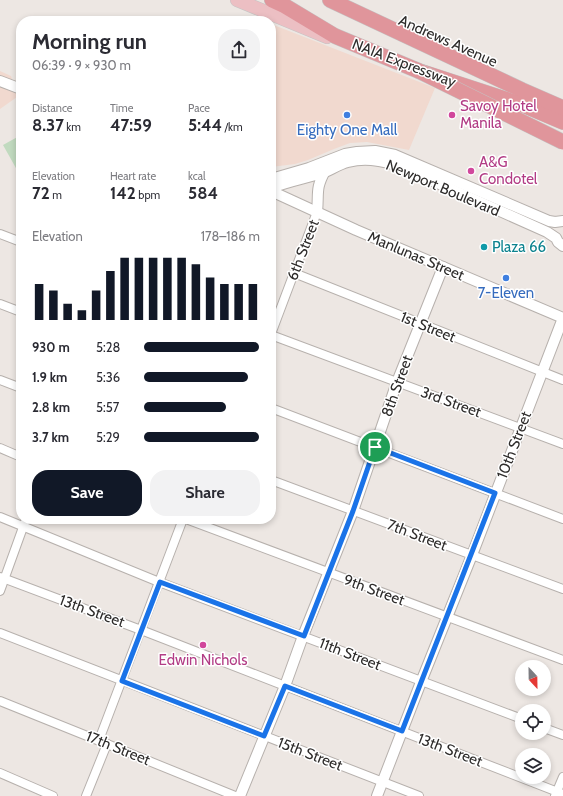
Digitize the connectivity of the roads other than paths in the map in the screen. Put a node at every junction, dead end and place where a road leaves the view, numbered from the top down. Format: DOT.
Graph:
graph roads {
  1 [pos="236,0"];
  2 [pos="272,0"];
  3 [pos="320,0"];
  4 [pos="330,0"];
  5 [pos="275,16"];
  6 [pos="276,16"];
  7 [pos="419,71"];
  8 [pos="0,81"];
  9 [pos="16,87"];
  10 [pos="563,108"];
  11 [pos="563,112"];
  12 [pos="563,122"];
  13 [pos="563,136"];
  14 [pos="563,142"];
  15 [pos="325,171"];
  16 [pos="276,178"];
  17 [pos="276,187"];
  18 [pos="276,191"];
  19 [pos="318,212"];
  20 [pos="563,221"];
  21 [pos="0,234"];
  22 [pos="556,238"];
  23 [pos="16,240"];
  24 [pos="563,246"];
  25 [pos="443,267"];
  26 [pos="294,273"];
  27 [pos="0,304"];
  28 [pos="16,310"];
  29 [pos="563,318"];
  30 [pos="276,322"];
  31 [pos="420,324"];
  32 [pos="276,337"];
  33 [pos="542,372"];
  34 [pos="0,380"];
  35 [pos="563,380"];
  36 [pos="397,382"];
  37 [pos="16,386"];
  38 [pos="276,410"];
  39 [pos="520,428"];
  40 [pos="563,444"];
  41 [pos="375,447"];
  42 [pos="0,448"];
  43 [pos="16,455"];
  44 [pos="276,482"];
  45 [pos="495,493"];
  46 [pos="353,511"];
  47 [pos="0,517"];
  48 [pos="563,519"];
  49 [pos="16,520"];
  50 [pos="24,524"];
  51 [pos="30,524"];
  52 [pos="183,524"];
  53 [pos="198,524"];
  54 [pos="472,555"];
  55 [pos="328,573"];
  56 [pos="2,578"];
  57 [pos="160,582"];
  58 [pos="563,589"];
  59 [pos="0,590"];
  60 [pos="447,617"];
  61 [pos="141,630"];
  62 [pos="0,633"];
  63 [pos="304,636"];
  64 [pos="563,660"];
  65 [pos="122,681"];
  66 [pos="421,682"];
  67 [pos="285,686"];
  68 [pos="0,701"];
  69 [pos="515,716"];
  70 [pos="402,731"];
  71 [pos="551,731"];
  72 [pos="563,735"];
  73 [pos="264,736"];
  74 [pos="99,740"];
  75 [pos="107,744"];
  76 [pos="0,773"];
  77 [pos="563,777"];
  78 [pos="383,782"];
  79 [pos="558,794"];
  80 [pos="53,796"];
  81 [pos="86,796"];
  82 [pos="235,796"];
  83 [pos="240,796"];
  84 [pos="377,796"];
  85 [pos="419,796"];
  1 -- 5 [label="main road"];
  2 -- 7 [label="highway, NAIA Expressway"];
  3 -- 11 [label="main road, Andrews Avenue"];
  4 -- 10 [label="highway, NAIA Expressway"];
  6 -- 13 [label="main road"];
  7 -- 12 [label="highway, NAIA Expressway, bridge"];
  7 -- 14 [label="highway, bridge"];
  8 -- 9 [label="street"];
  15 -- 17 [label="street, Newport Boulevard"];
  15 -- 19 [label="street"];
  15 -- 22 [label="street, Newport Boulevard"];
  16 -- 20 [label="street, Newport Boulevard"];
  18 -- 19 [label="street, Manlunas Street"];
  19 -- 25 [label="street, Manlunas Street"];
  19 -- 26 [label="street, 6th Street"];
  20 -- 22 [label="street"];
  21 -- 23 [label="street"];
  22 -- 24 [label="street, Newport Boulevard"];
  25 -- 29 [label="street, Manlunas Street"];
  25 -- 31 [label="street, 8th Street"];
  26 -- 30 [label="street, 6th Street"];
  26 -- 31 [label="street, 1st Street"];
  27 -- 28 [label="street"];
  29 -- 33 [label="street, 10th Street"];
  31 -- 33 [label="street, 1st Street"];
  31 -- 36 [label="street, 8th Street"];
  32 -- 36 [label="street, 3rd Street"];
  33 -- 35 [label="street, 1st Street"];
  33 -- 39 [label="street, 10th Street"];
  34 -- 37 [label="street"];
  36 -- 39 [label="street, 3rd Street"];
  36 -- 41 [label="street, 8th Street"];
  38 -- 41 [label="street"];
  39 -- 40 [label="street, 3rd Street"];
  39 -- 45 [label="street, 10th Street"];
  41 -- 45 [label="street"];
  41 -- 46 [label="street, 8th Street"];
  42 -- 43 [label="street"];
  44 -- 46 [label="street, 7th Street"];
  45 -- 48 [label="street"];
  45 -- 54 [label="street, 10th Street"];
  46 -- 54 [label="street, 7th Street"];
  46 -- 55 [label="street, 8th Street"];
  47 -- 49 [label="street, 11th Street"];
  50 -- 56 [label="street"];
  51 -- 57 [label="street, 11th Street"];
  52 -- 57 [label="street"];
  53 -- 55 [label="street, 9th Street"];
  54 -- 58 [label="street, 7th Street"];
  54 -- 60 [label="street, 10th Street"];
  55 -- 60 [label="street, 9th Street"];
  55 -- 63 [label="street, 8th Street"];
  56 -- 59 [label="street"];
  56 -- 61 [label="street, 13th Street"];
  57 -- 61 [label="street"];
  57 -- 63 [label="street, 11th Street"];
  60 -- 64 [label="street, 9th Street"];
  60 -- 66 [label="street, 10th Street"];
  61 -- 65 [label="street"];
  61 -- 67 [label="street, 13th Street"];
  62 -- 65 [label="street, 15th Street"];
  63 -- 66 [label="street, 11th Street"];
  63 -- 67 [label="street, 8th Street"];
  65 -- 73 [label="street, 15th Street"];
  65 -- 74 [label="street"];
  66 -- 69 [label="street, 11th Street"];
  66 -- 70 [label="street, 10th Street"];
  67 -- 70 [label="street, 13th Street"];
  67 -- 73 [label="street, 8th Street"];
  68 -- 74 [label="street, 17th Street"];
  70 -- 78 [label="street, 10th Street"];
  70 -- 79 [label="street, 13th Street"];
  71 -- 72 [label="street"];
  73 -- 78 [label="street, 15th Street"];
  73 -- 83 [label="street, 8th Street"];
  74 -- 75 [label="street, 17th Street"];
  75 -- 81 [label="street"];
  75 -- 82 [label="street, 17th Street"];
  76 -- 80 [label="street"];
  77 -- 79 [label="street"];
  78 -- 84 [label="street, 10th Street"];
  78 -- 85 [label="street, 15th Street"];
}
